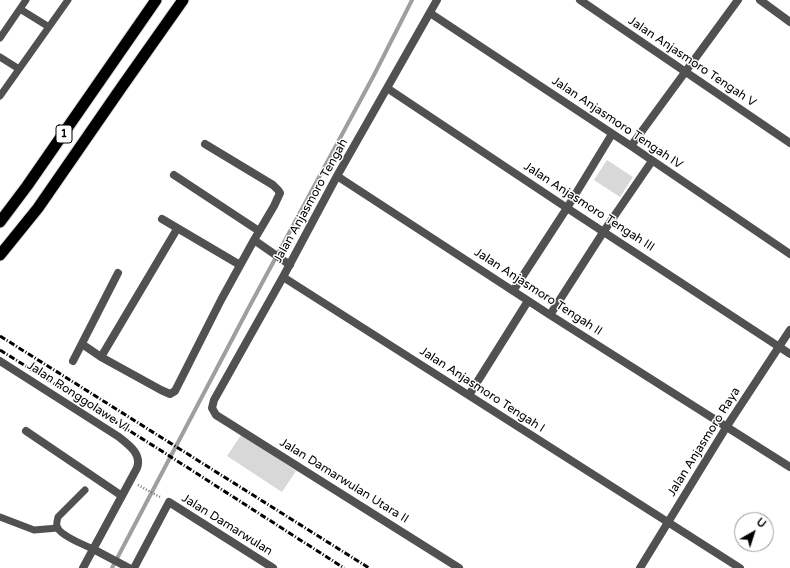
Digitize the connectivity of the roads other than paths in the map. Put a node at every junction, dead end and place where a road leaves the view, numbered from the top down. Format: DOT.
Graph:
graph roads {
  1 [pos="26,0"];
  2 [pos="68,0"];
  3 [pos="156,0"];
  4 [pos="183,0"];
  5 [pos="437,0"];
  6 [pos="580,0"];
  7 [pos="738,0"];
  8 [pos="760,0"];
  9 [pos="20,9"];
  10 [pos="430,13"];
  11 [pos="790,22"];
  12 [pos="49,27"];
  13 [pos="0,38"];
  14 [pos="0,57"];
  15 [pos="19,69"];
  16 [pos="686,72"];
  17 [pos="388,88"];
  18 [pos="0,96"];
  19 [pos="612,134"];
  20 [pos="205,144"];
  21 [pos="790,144"];
  22 [pos="631,146"];
  23 [pos="652,161"];
  24 [pos="174,175"];
  25 [pos="337,176"];
  26 [pos="567,208"];
  27 [pos="162,219"];
  28 [pos="0,222"];
  29 [pos="177,229"];
  30 [pos="260,231"];
  31 [pos="604,231"];
  32 [pos="254,240"];
  33 [pos="790,254"];
  34 [pos="0,255"];
  35 [pos="240,265"];
  36 [pos="290,265"];
  37 [pos="118,273"];
  38 [pos="283,277"];
  39 [pos="513,291"];
  40 [pos="528,301"];
  41 [pos="550,315"];
  42 [pos="790,330"];
  43 [pos="82,344"];
  44 [pos="778,346"];
  45 [pos="790,354"];
  46 [pos="101,357"];
  47 [pos="0,361"];
  48 [pos="73,361"];
  49 [pos="468,395"];
  50 [pos="216,415"];
  51 [pos="727,426"];
  52 [pos="26,431"];
  53 [pos="790,467"];
  54 [pos="85,490"];
  55 [pos="122,496"];
  56 [pos="0,517"];
  57 [pos="668,522"];
  58 [pos="58,528"];
  59 [pos="96,550"];
  60 [pos="127,567"];
  61 [pos="84,568"];
  62 [pos="134,568"];
  63 [pos="273,568"];
  64 [pos="459,568"];
  65 [pos="640,568"];
  66 [pos="740,568"];
  1 -- 9 [label="lane"];
  2 -- 12 [label="lane"];
  3 -- 28 [label="highway, 1"];
  4 -- 34 [label="highway, 1"];
  5 -- 10 [label="street, Jalan Anjasmoro Tengah"];
  6 -- 16 [label="street, Jalan Anjasmoro Tengah V"];
  7 -- 16 [label="street"];
  8 -- 11 [label="street"];
  9 -- 12 [label="lane"];
  9 -- 13 [label="lane"];
  10 -- 17 [label="street, Jalan Anjasmoro Tengah"];
  10 -- 19 [label="street, Jalan Anjasmoro Tengah IV"];
  12 -- 15 [label="lane"];
  14 -- 15 [label="lane"];
  15 -- 18 [label="lane"];
  16 -- 21 [label="street, Jalan Anjasmoro Tengah V"];
  16 -- 22 [label="street"];
  17 -- 25 [label="street, Jalan Anjasmoro Tengah"];
  17 -- 26 [label="street, Jalan Anjasmoro Tengah III"];
  19 -- 22 [label="street, Jalan Anjasmoro Tengah IV"];
  19 -- 26 [label="street"];
  20 -- 30 [label="street"];
  22 -- 23 [label="street, Jalan Anjasmoro Tengah IV"];
  23 -- 31 [label="street"];
  23 -- 33 [label="street, Jalan Anjasmoro Tengah IV"];
  24 -- 30 [label="street"];
  25 -- 36 [label="street, Jalan Anjasmoro Tengah"];
  25 -- 39 [label="street, Jalan Anjasmoro Tengah II"];
  26 -- 31 [label="street, Jalan Anjasmoro Tengah III"];
  26 -- 39 [label="street"];
  27 -- 29 [label="street"];
  29 -- 35 [label="street"];
  29 -- 46 [label="street"];
  30 -- 32 [label="street"];
  31 -- 41 [label="street"];
  31 -- 44 [label="street, Jalan Anjasmoro Tengah III"];
  32 -- 35 [label="street"];
  32 -- 36 [label="street"];
  35 -- 46 [label="street"];
  36 -- 38 [label="street, Jalan Anjasmoro Tengah"];
  37 -- 43 [label="street"];
  38 -- 49 [label="street, Jalan Anjasmoro Tengah I"];
  38 -- 50 [label="street, Jalan Anjasmoro Tengah"];
  39 -- 40 [label="street, Jalan Anjasmoro Tengah II"];
  40 -- 41 [label="street, Jalan Anjasmoro Tengah II"];
  40 -- 49 [label="street"];
  41 -- 51 [label="street, Jalan Anjasmoro Tengah II"];
  42 -- 44 [label="street, Jalan Anjasmoro Raya"];
  43 -- 46 [label="street"];
  43 -- 48 [label="street"];
  44 -- 45 [label="street, Jalan Anjasmoro Tengah III"];
  44 -- 51 [label="street, Jalan Anjasmoro Raya"];
  47 -- 55 [label="street, Jalan Ronggolawe VI"];
  49 -- 57 [label="street, Jalan Anjasmoro Tengah I"];
  50 -- 64 [label="street, Jalan Damarwulan Utara II"];
  51 -- 53 [label="street, Jalan Anjasmoro Tengah II"];
  51 -- 57 [label="street, Jalan Anjasmoro Raya"];
  52 -- 55 [label="street"];
  54 -- 58 [label="lane"];
  55 -- 59 [label="street"];
  56 -- 58 [label="lane"];
  57 -- 65 [label="street, Jalan Anjasmoro Raya"];
  57 -- 66 [label="street, Jalan Anjasmoro Tengah I"];
  58 -- 59 [label="lane"];
  59 -- 60 [label="street"];
  59 -- 61 [label="street"];
  62 -- 63 [label="street, Jalan Damarwulan"];
}
